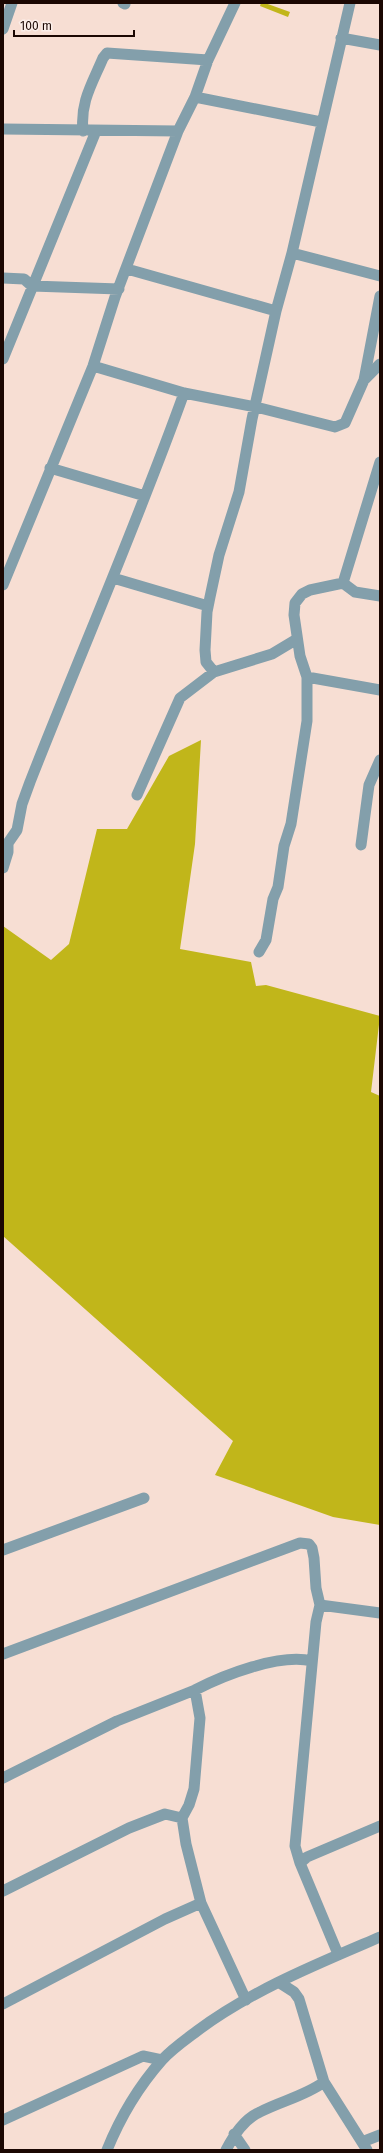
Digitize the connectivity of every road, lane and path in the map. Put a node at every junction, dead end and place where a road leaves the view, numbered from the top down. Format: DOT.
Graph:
graph roads {
  1 [pos="12,3"];
  2 [pos="235,3"];
  3 [pos="350,3"];
  4 [pos="3,29"];
  5 [pos="341,38"];
  6 [pos="380,46"];
  7 [pos="208,60"];
  8 [pos="195,97"];
  9 [pos="321,122"];
  10 [pos="3,129"];
  11 [pos="96,130"];
  12 [pos="83,131"];
  13 [pos="178,131"];
  14 [pos="292,253"];
  15 [pos="127,269"];
  16 [pos="380,276"];
  17 [pos="3,278"];
  18 [pos="32,286"];
  19 [pos="119,289"];
  20 [pos="380,296"];
  21 [pos="276,311"];
  22 [pos="3,359"];
  23 [pos="380,364"];
  24 [pos="93,366"];
  25 [pos="364,380"];
  26 [pos="184,393"];
  27 [pos="256,407"];
  28 [pos="380,462"];
  29 [pos="50,468"];
  30 [pos="145,496"];
  31 [pos="113,578"];
  32 [pos="343,583"];
  33 [pos="3,585"];
  34 [pos="380,596"];
  35 [pos="208,606"];
  36 [pos="298,639"];
  37 [pos="214,672"];
  38 [pos="307,677"];
  39 [pos="380,690"];
  40 [pos="380,760"];
  41 [pos="137,795"];
  42 [pos="361,845"];
  43 [pos="3,868"];
  44 [pos="259,952"];
  45 [pos="144,1498"];
  46 [pos="3,1550"];
  47 [pos="320,1605"];
  48 [pos="380,1613"];
  49 [pos="3,1654"];
  50 [pos="312,1661"];
  51 [pos="195,1690"];
  52 [pos="3,1778"];
  53 [pos="182,1818"];
  54 [pos="380,1826"];
  55 [pos="300,1863"];
  56 [pos="3,1891"];
  57 [pos="201,1903"];
  58 [pos="380,1938"];
  59 [pos="338,1954"];
  60 [pos="280,1983"];
  61 [pos="246,2000"];
  62 [pos="3,2004"];
  63 [pos="162,2060"];
  64 [pos="324,2082"];
  65 [pos="3,2120"];
  66 [pos="234,2134"];
  67 [pos="380,2135"];
  68 [pos="365,2146"];
  69 [pos="107,2150"];
  70 [pos="226,2150"];
  71 [pos="245,2150"];
  1 -- 4 [label="street"];
  2 -- 7 [label="street"];
  3 -- 5 [label="street"];
  5 -- 6 [label="street"];
  5 -- 9 [label="street"];
  7 -- 8 [label="street"];
  7 -- 12 [label="street"];
  8 -- 9 [label="street"];
  8 -- 13 [label="street"];
  9 -- 14 [label="street"];
  10 -- 12 [label="street"];
  11 -- 12 [label="street"];
  11 -- 13 [label="street"];
  11 -- 18 [label="street"];
  13 -- 15 [label="street"];
  14 -- 16 [label="street"];
  14 -- 21 [label="street"];
  15 -- 19 [label="street"];
  15 -- 21 [label="street"];
  17 -- 18 [label="street"];
  18 -- 19 [label="street"];
  18 -- 22 [label="street"];
  19 -- 24 [label="street"];
  20 -- 25 [label="street"];
  21 -- 27 [label="street"];
  23 -- 25 [label="street"];
  24 -- 26 [label="street"];
  24 -- 29 [label="street"];
  25 -- 27 [label="street"];
  26 -- 27 [label="street"];
  26 -- 30 [label="street"];
  27 -- 35 [label="street"];
  28 -- 32 [label="street"];
  29 -- 30 [label="street"];
  29 -- 33 [label="street"];
  30 -- 31 [label="street"];
  31 -- 35 [label="street"];
  31 -- 43 [label="street"];
  32 -- 34 [label="street"];
  32 -- 36 [label="street"];
  35 -- 37 [label="street"];
  36 -- 37 [label="street"];
  36 -- 38 [label="street"];
  37 -- 41 [label="street"];
  38 -- 39 [label="street"];
  38 -- 44 [label="street"];
  40 -- 42 [label="street"];
  45 -- 46 [label="street"];
  47 -- 48 [label="street"];
  47 -- 49 [label="street"];
  47 -- 50 [label="street"];
  50 -- 51 [label="street"];
  50 -- 55 [label="street"];
  51 -- 52 [label="street"];
  51 -- 53 [label="street"];
  53 -- 56 [label="street"];
  53 -- 57 [label="street"];
  54 -- 55 [label="street"];
  55 -- 59 [label="street"];
  57 -- 61 [label="street"];
  57 -- 62 [label="street"];
  58 -- 59 [label="street"];
  59 -- 60 [label="street"];
  60 -- 61 [label="street"];
  60 -- 64 [label="street"];
  61 -- 63 [label="street"];
  63 -- 65 [label="street"];
  63 -- 69 [label="street"];
  64 -- 66 [label="street"];
  64 -- 68 [label="street"];
  66 -- 70 [label="street"];
  66 -- 71 [label="street"];
  67 -- 68 [label="street"];
}
